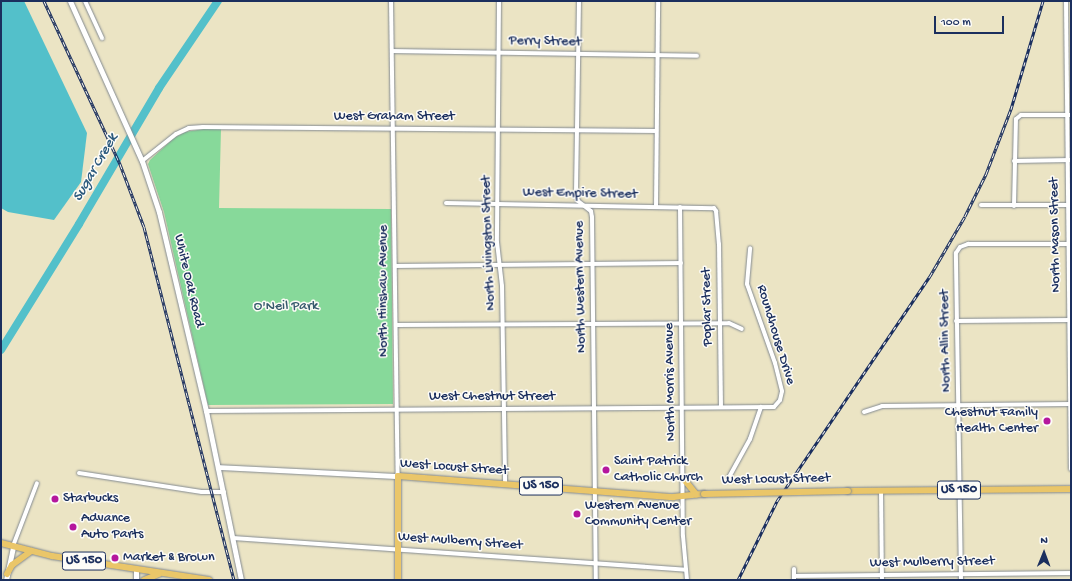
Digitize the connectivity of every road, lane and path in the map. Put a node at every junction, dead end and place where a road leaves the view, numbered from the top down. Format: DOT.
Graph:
graph roads {
  1 [pos="70,1"];
  2 [pos="85,1"];
  3 [pos="391,1"];
  4 [pos="499,1"];
  5 [pos="578,1"];
  6 [pos="658,1"];
  7 [pos="1066,1"];
  8 [pos="102,38"];
  9 [pos="392,51"];
  10 [pos="499,52"];
  11 [pos="578,53"];
  12 [pos="657,55"];
  13 [pos="697,56"];
  14 [pos="1068,115"];
  15 [pos="394,128"];
  16 [pos="498,129"];
  17 [pos="577,130"];
  18 [pos="656,131"];
  19 [pos="1069,160"];
  20 [pos="142,161"];
  21 [pos="1014,161"];
  22 [pos="446,203"];
  23 [pos="497,204"];
  24 [pos="584,205"];
  25 [pos="981,205"];
  26 [pos="656,206"];
  27 [pos="1014,206"];
  28 [pos="680,207"];
  29 [pos="713,207"];
  30 [pos="1068,207"];
  31 [pos="1068,244"];
  32 [pos="750,248"];
  33 [pos="681,263"];
  34 [pos="592,264"];
  35 [pos="500,265"];
  36 [pos="396,266"];
  37 [pos="1070,320"];
  38 [pos="956,321"];
  39 [pos="593,323"];
  40 [pos="681,323"];
  41 [pos="720,323"];
  42 [pos="503,324"];
  43 [pos="396,325"];
  44 [pos="742,328"];
  45 [pos="1070,404"];
  46 [pos="778,405"];
  47 [pos="958,405"];
  48 [pos="682,407"];
  49 [pos="721,407"];
  50 [pos="761,407"];
  51 [pos="397,408"];
  52 [pos="504,408"];
  53 [pos="594,408"];
  54 [pos="206,411"];
  55 [pos="864,412"];
  56 [pos="218,467"];
  57 [pos="1071,469"];
  58 [pos="78,473"];
  59 [pos="398,476"];
  60 [pos="683,478"];
  61 [pos="728,479"];
  62 [pos="37,483"];
  63 [pos="505,483"];
  64 [pos="1071,489"];
  65 [pos="595,490"];
  66 [pos="881,490"];
  67 [pos="959,490"];
  68 [pos="224,492"];
  69 [pos="696,494"];
  70 [pos="683,496"];
  71 [pos="232,538"];
  72 [pos="1,543"];
  73 [pos="13,546"];
  74 [pos="398,549"];
  75 [pos="31,551"];
  76 [pos="596,563"];
  77 [pos="136,569"];
  78 [pos="794,569"];
  79 [pos="686,570"];
  80 [pos="162,573"];
  81 [pos="1071,573"];
  82 [pos="961,574"];
  83 [pos="882,575"];
  84 [pos="6,577"];
  85 [pos="794,578"];
  86 [pos="136,580"];
  87 [pos="144,580"];
  88 [pos="208,580"];
  89 [pos="241,580"];
  90 [pos="398,580"];
  91 [pos="596,580"];
  92 [pos="687,580"];
  93 [pos="882,580"];
  94 [pos="961,580"];
  1 -- 20 [label="street, White Oak Road"];
  2 -- 8 [label="street"];
  3 -- 9 [label="street, North Hinshaw Avenue"];
  4 -- 10 [label="street, North Livingston Street"];
  5 -- 11 [label="street, North Western Avenue"];
  6 -- 12 [label="street"];
  7 -- 14 [label="street, North Mason Street"];
  9 -- 10 [label="street, Perry Street"];
  9 -- 15 [label="street, North Hinshaw Avenue"];
  10 -- 11 [label="street, Perry Street"];
  10 -- 16 [label="street, North Livingston Street"];
  11 -- 12 [label="street, Perry Street"];
  11 -- 17 [label="street, North Western Avenue"];
  12 -- 13 [label="street, Perry Street"];
  12 -- 18 [label="street"];
  14 -- 19 [label="street, North Mason Street"];
  14 -- 21 [label="street"];
  15 -- 16 [label="street, West Graham Street"];
  15 -- 20 [label="street, West Graham Street"];
  15 -- 36 [label="street, North Hinshaw Avenue"];
  16 -- 17 [label="street, West Graham Street"];
  16 -- 23 [label="street, North Livingston Street"];
  17 -- 18 [label="street, West Graham Street"];
  17 -- 24 [label="street, North Western Avenue"];
  18 -- 26 [label="street"];
  19 -- 21 [label="street"];
  19 -- 30 [label="street, North Mason Street"];
  20 -- 54 [label="street, White Oak Road"];
  21 -- 27 [label="street"];
  22 -- 23 [label="street, West Empire Street"];
  23 -- 24 [label="street, West Empire Street"];
  23 -- 35 [label="street, North Livingston Street"];
  24 -- 26 [label="street, West Empire Street"];
  24 -- 34 [label="street, North Western Avenue"];
  25 -- 27 [label="street"];
  26 -- 28 [label="street, West Empire Street"];
  27 -- 30 [label="street"];
  28 -- 29 [label="street, West Empire Street"];
  28 -- 33 [label="street, North Morris Avenue"];
  29 -- 41 [label="street, Poplar Street"];
  30 -- 31 [label="street, North Mason Street"];
  31 -- 37 [label="street, North Mason Street"];
  31 -- 38 [label="street, North Allin Street"];
  32 -- 46 [label="street, Roundhouse Drive"];
  33 -- 34 [label="street"];
  33 -- 40 [label="street, North Morris Avenue"];
  34 -- 35 [label="street"];
  34 -- 39 [label="street, North Western Avenue"];
  35 -- 36 [label="street"];
  35 -- 42 [label="street, North Livingston Street"];
  36 -- 43 [label="street, North Hinshaw Avenue"];
  37 -- 38 [label="street"];
  37 -- 45 [label="street, North Mason Street"];
  38 -- 47 [label="street, North Allin Street"];
  39 -- 40 [label="street"];
  39 -- 42 [label="street"];
  39 -- 53 [label="street, North Western Avenue"];
  40 -- 41 [label="street"];
  40 -- 48 [label="street, North Morris Avenue"];
  41 -- 44 [label="street"];
  41 -- 49 [label="street, Poplar Street"];
  42 -- 43 [label="street"];
  42 -- 52 [label="street, North Livingston Street"];
  43 -- 51 [label="street, North Hinshaw Avenue"];
  45 -- 47 [label="street"];
  45 -- 57 [label="street, North Mason Street"];
  46 -- 50 [label="street, West Chestnut Street"];
  47 -- 55 [label="street"];
  47 -- 67 [label="street, North Allin Street"];
  48 -- 49 [label="street, West Chestnut Street"];
  48 -- 53 [label="street, West Chestnut Street"];
  48 -- 60 [label="street, North Morris Avenue"];
  49 -- 50 [label="street, West Chestnut Street"];
  50 -- 61 [label="street"];
  51 -- 52 [label="street, West Chestnut Street"];
  51 -- 54 [label="street, West Chestnut Street"];
  51 -- 59 [label="street, North Hinshaw Avenue"];
  52 -- 53 [label="street, West Chestnut Street"];
  52 -- 63 [label="street, North Livingston Street"];
  53 -- 65 [label="street, North Western Avenue"];
  54 -- 56 [label="street, White Oak Road"];
  56 -- 59 [label="street, West Locust Street"];
  56 -- 68 [label="street, White Oak Road"];
  58 -- 68 [label="street"];
  59 -- 63 [label="main road, West Locust Street / US 150"];
  59 -- 74 [label="main road, North Hinshaw Avenue"];
  60 -- 69 [label="main road"];
  60 -- 70 [label="street, North Morris Avenue"];
  62 -- 73 [label="street"];
  63 -- 65 [label="main road, West Locust Street / US 150"];
  64 -- 67 [label="main road, West Locust Street / US 150"];
  65 -- 70 [label="main road, West Locust Street / US 150"];
  65 -- 76 [label="street, North Western Avenue"];
  66 -- 67 [label="main road, West Locust Street / US 150"];
  66 -- 69 [label="main road, West Locust Street / US 150, bridge"];
  66 -- 83 [label="street"];
  67 -- 82 [label="street, North Allin Street"];
  68 -- 71 [label="street, White Oak Road"];
  69 -- 70 [label="main road, West Locust Street / US 150"];
  70 -- 79 [label="street, North Morris Avenue"];
  71 -- 74 [label="street, West Mulberry Street"];
  71 -- 89 [label="street, White Oak Road"];
  72 -- 73 [label="main road, US 150"];
  73 -- 75 [label="main road, US 150"];
  73 -- 84 [label="street"];
  74 -- 76 [label="street, West Mulberry Street"];
  74 -- 90 [label="main road, North Hinshaw Avenue"];
  75 -- 77 [label="main road, US 150"];
  75 -- 84 [label="main road"];
  76 -- 79 [label="street, West Mulberry Street"];
  76 -- 91 [label="street, North Western Avenue"];
  77 -- 80 [label="main road, US 150"];
  77 -- 86 [label="street"];
  78 -- 85 [label="street"];
  79 -- 92 [label="street, North Morris Avenue"];
  80 -- 87 [label="main road"];
  80 -- 88 [label="main road, US 150"];
  81 -- 82 [label="street, West Mulberry Street"];
  82 -- 83 [label="street, West Mulberry Street"];
  82 -- 94 [label="street, North Allin Street"];
  83 -- 85 [label="street, West Mulberry Street"];
  83 -- 93 [label="street"];
}
